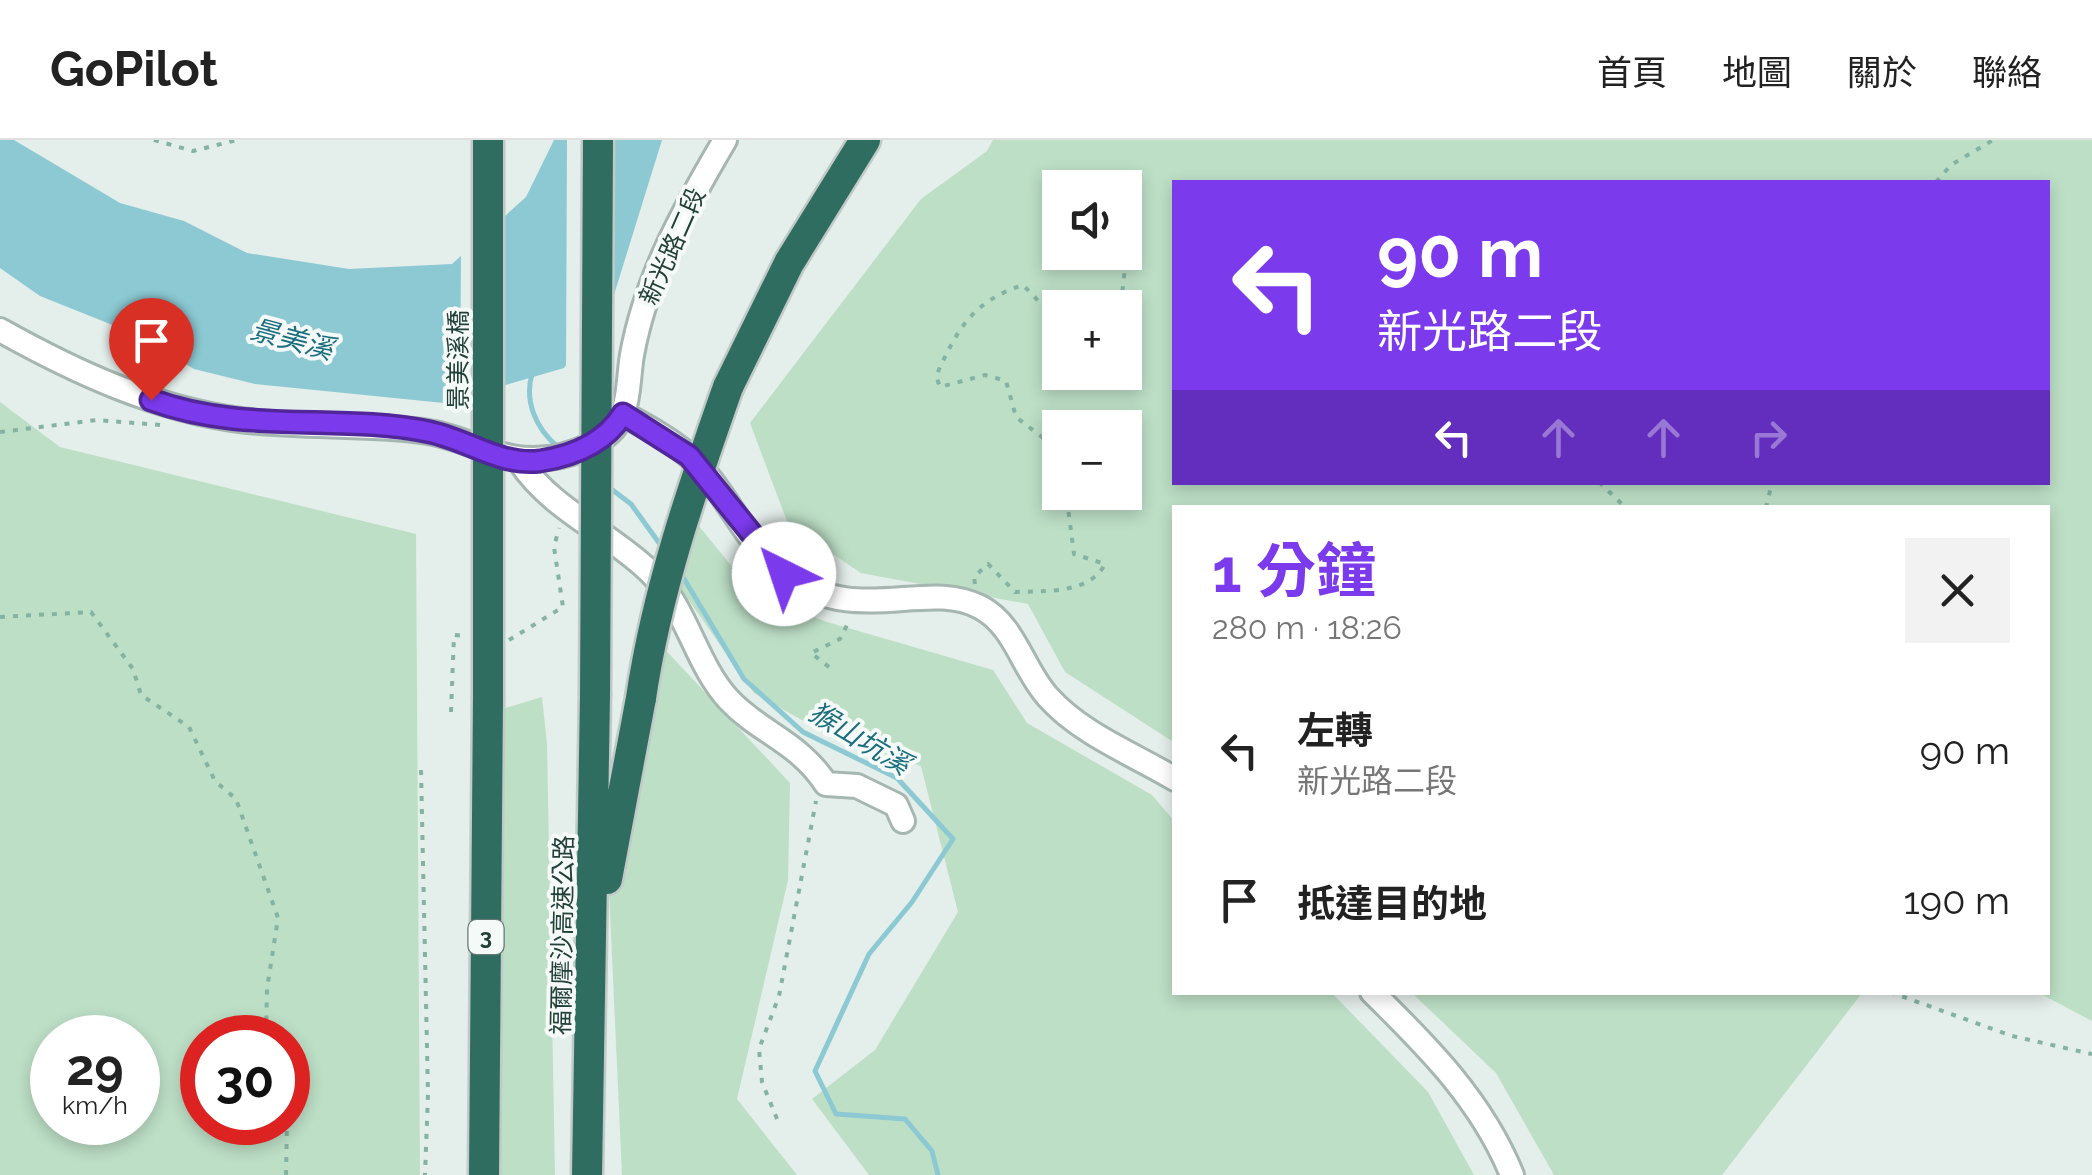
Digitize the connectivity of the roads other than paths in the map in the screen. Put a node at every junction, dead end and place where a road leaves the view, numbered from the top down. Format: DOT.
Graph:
graph roads {
  1 [pos="488,140"];
  2 [pos="598,140"];
  3 [pos="725,140"];
  4 [pos="865,140"];
  5 [pos="0,330"];
  6 [pos="618,421"];
  7 [pos="530,461"];
  8 [pos="1172,777"];
  9 [pos="903,821"];
  10 [pos="592,960"];
  11 [pos="1375,995"];
  12 [pos="484,1175"];
  13 [pos="587,1175"];
  14 [pos="1512,1175"];
  1 -- 12 [label="highway, 景美溪橋 / 3, bridge"];
  2 -- 10 [label="highway, 福爾摩沙高速公路, bridge"];
  3 -- 6 [label="street, 新光路二段"];
  4 -- 10 [label="highway, bridge"];
  5 -- 7 [label="street"];
  6 -- 7 [label="street"];
  6 -- 8 [label="street"];
  7 -- 9 [label="street"];
  10 -- 13 [label="highway, 福爾摩沙高速公路"];
  11 -- 14 [label="street"];
}
